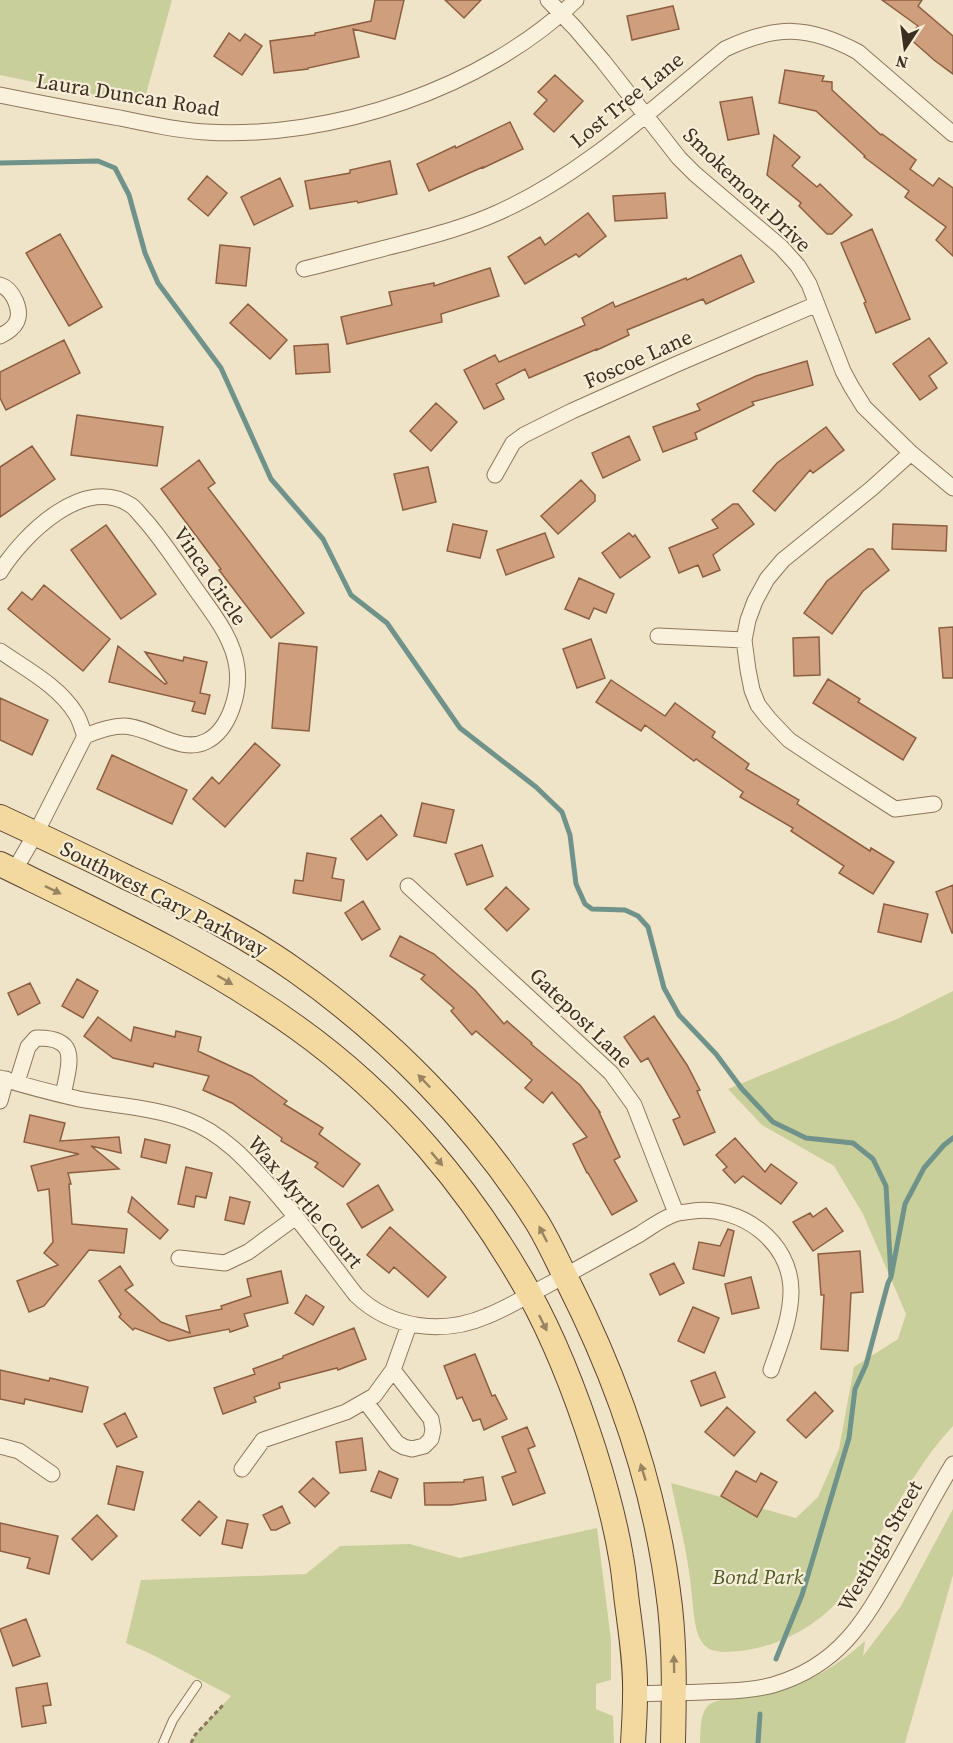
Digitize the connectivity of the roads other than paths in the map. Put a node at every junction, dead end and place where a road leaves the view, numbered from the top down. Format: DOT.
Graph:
graph roads {
  1 [pos="548,0"];
  2 [pos="576,0"];
  3 [pos="562,14"];
  4 [pos="0,95"];
  5 [pos="645,114"];
  6 [pos="953,134"];
  7 [pos="304,269"];
  8 [pos="0,285"];
  9 [pos="817,304"];
  10 [pos="0,336"];
  11 [pos="911,453"];
  12 [pos="495,475"];
  13 [pos="953,488"];
  14 [pos="0,572"];
  15 [pos="658,636"];
  16 [pos="744,640"];
  17 [pos="0,651"];
  18 [pos="85,736"];
  19 [pos="934,804"];
  20 [pos="0,817"];
  21 [pos="36,833"];
  22 [pos="7,868"];
  23 [pos="408,886"];
  24 [pos="8,1080"];
  25 [pos="63,1095"];
  26 [pos="0,1101"];
  27 [pos="676,1214"];
  28 [pos="296,1217"];
  29 [pos="179,1258"];
  30 [pos="565,1276"];
  31 [pos="530,1294"];
  32 [pos="409,1324"];
  33 [pos="393,1370"];
  34 [pos="771,1370"];
  35 [pos="365,1401"];
  36 [pos="0,1446"];
  37 [pos="953,1464"];
  38 [pos="242,1469"];
  39 [pos="52,1474"];
  40 [pos="197,1685"];
  41 [pos="674,1693"];
  42 [pos="635,1694"];
  43 [pos="163,1743"];
  44 [pos="633,1743"];
  45 [pos="673,1743"];
  1 -- 3 [label="street, Smokemont Drive"];
  2 -- 3 [label="street, Laura Duncan Road"];
  3 -- 4 [label="street, Laura Duncan Road"];
  3 -- 5 [label="street, Smokemont Drive"];
  5 -- 6 [label="street, Lost Tree Lane"];
  5 -- 7 [label="street, Lost Tree Lane"];
  5 -- 9 [label="street, Smokemont Drive"];
  8 -- 10 [label="street"];
  9 -- 11 [label="street, Smokemont Drive"];
  9 -- 12 [label="street, Foscoe Lane"];
  11 -- 13 [label="street, Smokemont Drive"];
  11 -- 16 [label="street"];
  14 -- 18 [label="street, Vinca Circle"];
  15 -- 16 [label="street"];
  16 -- 19 [label="street"];
  17 -- 18 [label="street"];
  18 -- 21 [label="street"];
  20 -- 21 [label="main road, Southwest Cary Parkway"];
  21 -- 22 [label="street"];
  30 -- 21 [label="main road, Southwest Cary Parkway, one-way"];
  22 -- 31 [label="main road, Southwest Cary Parkway, one-way"];
  23 -- 27 [label="street, Gatepost Lane"];
  24 -- 25 [label="street, Wax Myrtle Court"];
  24 -- 25 [label="street"];
  24 -- 26 [label="street"];
  25 -- 28 [label="street, Wax Myrtle Court"];
  27 -- 30 [label="street, Wax Myrtle Court"];
  27 -- 34 [label="street"];
  28 -- 29 [label="street"];
  28 -- 32 [label="street, Wax Myrtle Court"];
  30 -- 31 [label="street, Wax Myrtle Court"];
  41 -- 30 [label="main road, Southwest Cary Parkway, one-way"];
  31 -- 32 [label="street, Wax Myrtle Court"];
  31 -- 42 [label="main road, Southwest Cary Parkway, one-way"];
  32 -- 33 [label="street"];
  33 -- 35 [label="street"];
  33 -- 35 [label="street"];
  35 -- 38 [label="street"];
  36 -- 39 [label="street"];
  37 -- 41 [label="street, Westhigh Street"];
  40 -- 43 [label="lane"];
  41 -- 42 [label="street, Westhigh Street"];
  41 -- 45 [label="main road, Southwest Cary Parkway"];
  42 -- 44 [label="main road, Southwest Cary Parkway"];
}
